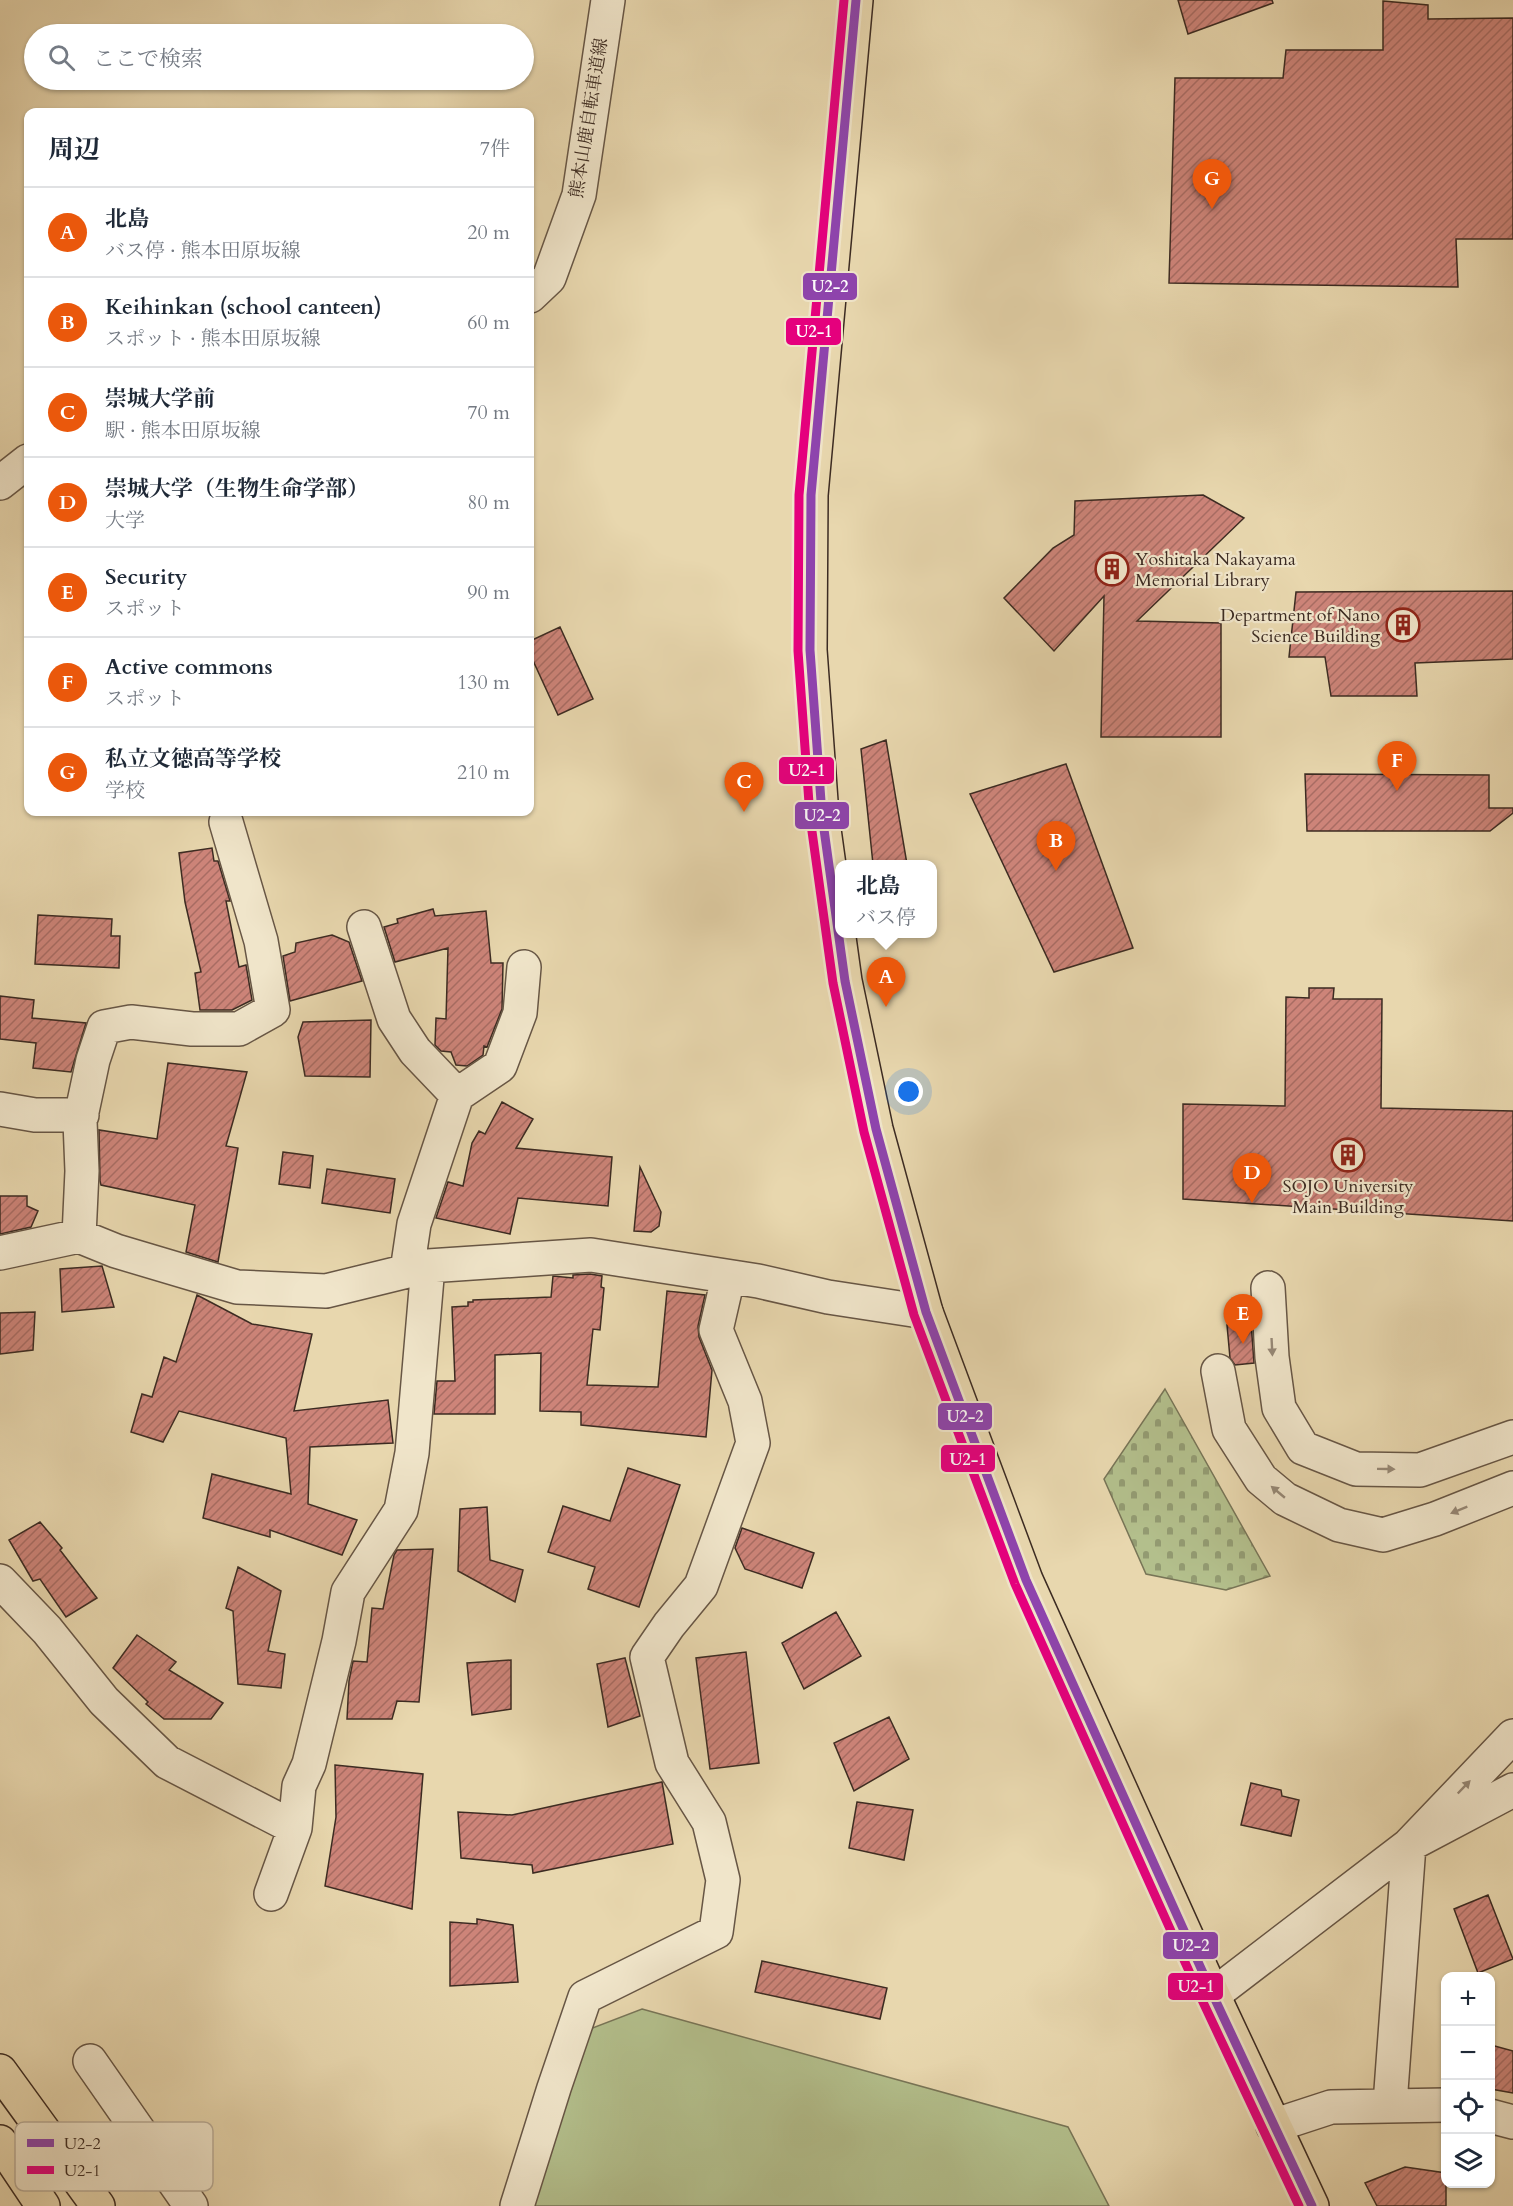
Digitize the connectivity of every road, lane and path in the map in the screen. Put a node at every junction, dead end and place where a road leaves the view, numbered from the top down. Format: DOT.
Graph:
graph roads {
  1 [pos="608,0"];
  2 [pos="856,0"];
  3 [pos="534,292"];
  4 [pos="24,465"];
  5 [pos="0,483"];
  6 [pos="226,822"];
  7 [pos="835,909"];
  8 [pos="364,927"];
  9 [pos="839,938"];
  10 [pos="524,967"];
  11 [pos="457,1095"];
  12 [pos="0,1109"];
  13 [pos="82,1115"];
  14 [pos="79,1236"];
  15 [pos="0,1253"];
  16 [pos="417,1268"];
  17 [pos="728,1278"];
  18 [pos="1268,1288"];
  19 [pos="926,1312"];
  20 [pos="1218,1371"];
  21 [pos="1513,1437"];
  22 [pos="1513,1488"];
  23 [pos="0,1581"];
  24 [pos="1513,1736"];
  25 [pos="1512,1790"];
  26 [pos="295,1828"];
  27 [pos="1408,1845"];
  28 [pos="271,1894"];
  29 [pos="1213,1995"];
  30 [pos="90,2061"];
  31 [pos="0,2071"];
  32 [pos="1390,2104"];
  33 [pos="1441,2105"];
  34 [pos="1495,2117"];
  35 [pos="37,2122"];
  36 [pos="132,2122"];
  37 [pos="1513,2122"];
  38 [pos="1273,2126"];
  39 [pos="0,2142"];
  40 [pos="15,2164"];
  41 [pos="33,2191"];
  42 [pos="87,2191"];
  43 [pos="181,2191"];
  44 [pos="43,2206"];
  45 [pos="98,2206"];
  46 [pos="191,2206"];
  47 [pos="517,2206"];
  48 [pos="1312,2206"];
  1 -- 3 [label="street, 熊本山鹿自転車道線"];
  2 -- 7 [label="main road"];
  4 -- 5 [label="street"];
  6 -- 13 [label="street"];
  8 -- 11 [label="street"];
  9 -- 19 [label="main road"];
  10 -- 11 [label="street"];
  11 -- 16 [label="street"];
  12 -- 13 [label="street"];
  13 -- 14 [label="street"];
  14 -- 15 [label="street"];
  14 -- 16 [label="street"];
  16 -- 17 [label="street"];
  16 -- 26 [label="street"];
  17 -- 19 [label="street"];
  17 -- 47 [label="street"];
  18 -- 21 [label="street, one-way"];
  19 -- 29 [label="main road"];
  22 -- 20 [label="street, one-way"];
  23 -- 26 [label="street"];
  27 -- 24 [label="street, one-way"];
  25 -- 27 [label="street"];
  26 -- 28 [label="street"];
  27 -- 29 [label="street"];
  27 -- 32 [label="street"];
  29 -- 38 [label="main road"];
  30 -- 36 [label="street"];
  31 -- 35 [label="main road"];
  32 -- 33 [label="street"];
  32 -- 38 [label="street"];
  34 -- 37 [label="street"];
  38 -- 48 [label="main road"];
  39 -- 40 [label="main road"];
  41 -- 44 [label="main road"];
  42 -- 45 [label="main road"];
  43 -- 46 [label="street"];
}
